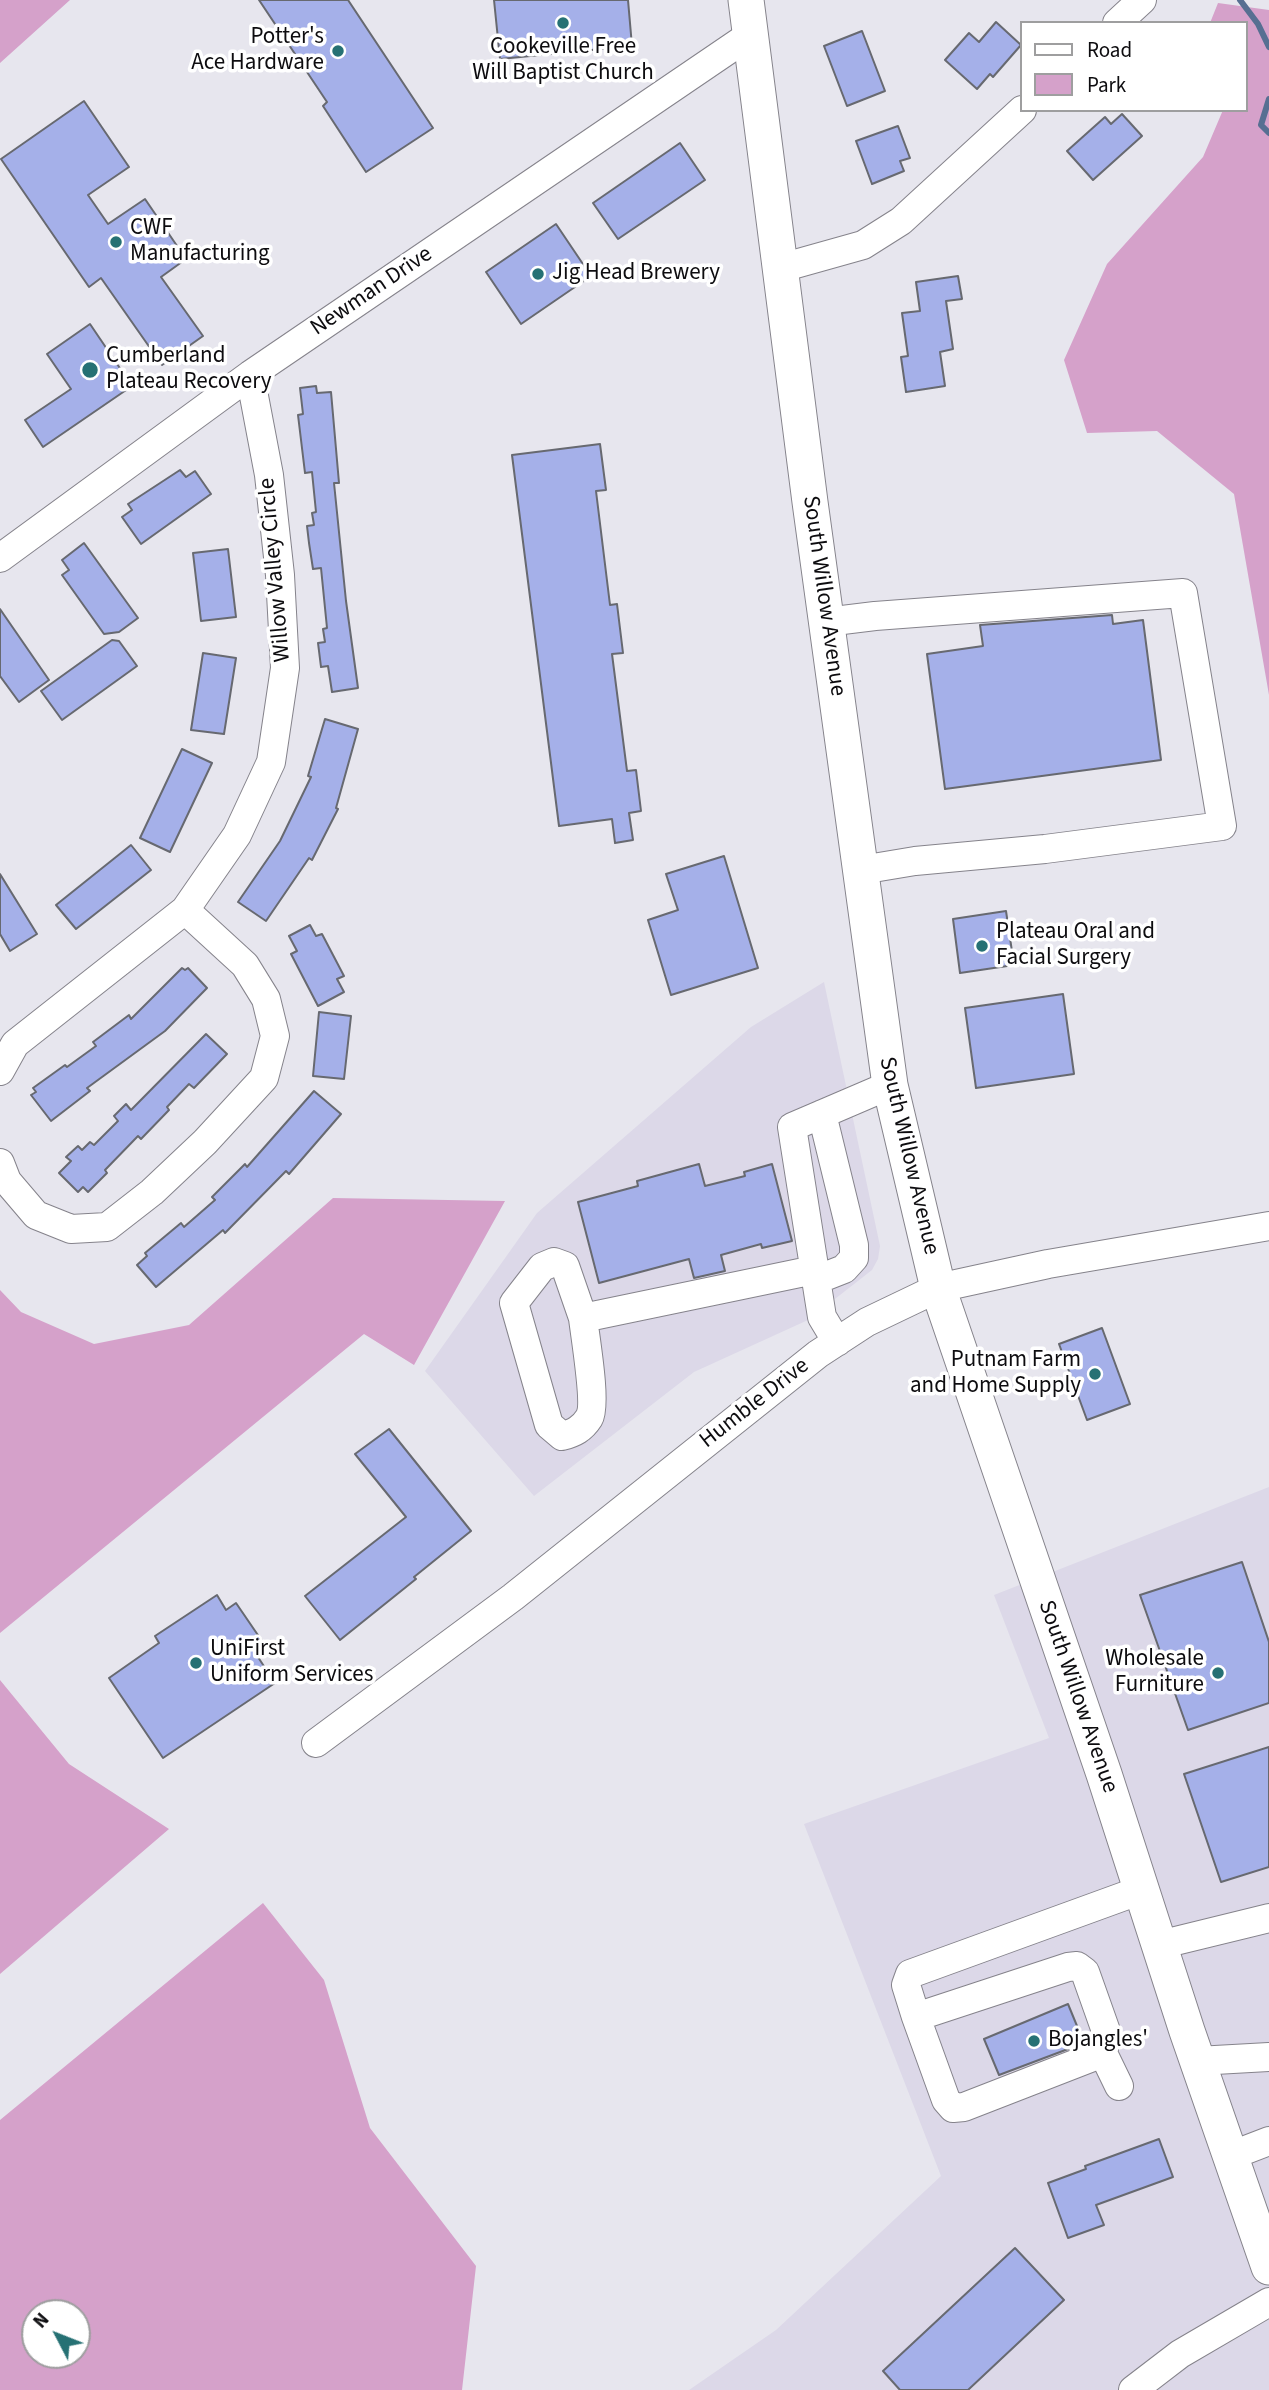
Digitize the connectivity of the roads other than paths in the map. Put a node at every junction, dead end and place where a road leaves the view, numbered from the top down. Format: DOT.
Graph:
graph roads {
  1 [pos="746,0"];
  2 [pos="1142,0"];
  3 [pos="1119,21"];
  4 [pos="750,35"];
  5 [pos="1020,112"];
  6 [pos="781,268"];
  7 [pos="250,375"];
  8 [pos="0,558"];
  9 [pos="826,622"];
  10 [pos="861,870"];
  11 [pos="185,910"];
  12 [pos="0,1071"];
  13 [pos="890,1085"];
  14 [pos="822,1114"];
  15 [pos="0,1163"];
  16 [pos="1269,1226"];
  17 [pos="815,1275"];
  18 [pos="938,1288"];
  19 [pos="583,1318"];
  20 [pos="836,1342"];
  21 [pos="316,1744"];
  22 [pos="1141,1889"];
  23 [pos="1269,1918"];
  24 [pos="1004,1939"];
  25 [pos="1159,1945"];
  26 [pos="1020,1983"];
  27 [pos="916,2017"];
  28 [pos="1103,2053"];
  29 [pos="1269,2057"];
  30 [pos="1197,2061"];
  31 [pos="1119,2086"];
  32 [pos="1269,2141"];
  33 [pos="1233,2164"];
  34 [pos="1269,2198"];
  35 [pos="1269,2267"];
  36 [pos="1269,2302"];
  37 [pos="1133,2390"];
  1 -- 4 [label="main road, South Willow Avenue"];
  2 -- 3 [label="street"];
  4 -- 6 [label="main road, South Willow Avenue"];
  4 -- 7 [label="street, Newman Drive"];
  5 -- 6 [label="street"];
  6 -- 9 [label="main road, South Willow Avenue"];
  7 -- 8 [label="street, Newman Drive"];
  7 -- 11 [label="street, Willow Valley Circle"];
  9 -- 10 [label="main road, South Willow Avenue"];
  9 -- 10 [label="street"];
  10 -- 13 [label="main road, South Willow Avenue"];
  11 -- 12 [label="street, Willow Valley Circle"];
  11 -- 15 [label="street"];
  13 -- 14 [label="street"];
  13 -- 18 [label="main road, South Willow Avenue"];
  14 -- 17 [label="street"];
  14 -- 17 [label="street"];
  16 -- 18 [label="street, Humble Drive"];
  17 -- 19 [label="street"];
  17 -- 20 [label="street"];
  18 -- 20 [label="street, Humble Drive"];
  18 -- 22 [label="main road, South Willow Avenue"];
  19 -- 19 [label="street"];
  20 -- 21 [label="street, Humble Drive"];
  22 -- 24 [label="street"];
  22 -- 25 [label="main road, South Willow Avenue"];
  23 -- 25 [label="street"];
  24 -- 26 [label="street"];
  24 -- 27 [label="street"];
  25 -- 30 [label="main road, South Willow Avenue"];
  26 -- 27 [label="street"];
  26 -- 28 [label="street"];
  27 -- 28 [label="street"];
  28 -- 31 [label="street"];
  29 -- 30 [label="street"];
  30 -- 33 [label="main road, South Willow Avenue"];
  32 -- 33 [label="street"];
  33 -- 34 [label="main road"];
  33 -- 35 [label="main road, South Willow Avenue"];
  36 -- 37 [label="street"];
}
